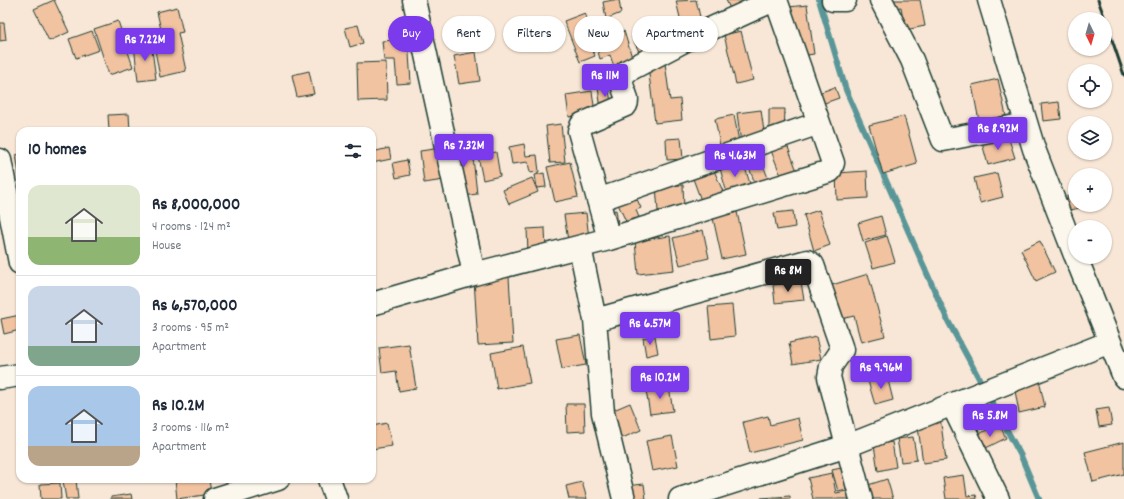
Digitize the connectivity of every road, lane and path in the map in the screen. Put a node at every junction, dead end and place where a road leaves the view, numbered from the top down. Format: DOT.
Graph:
graph roads {
  1 [pos="414,0"];
  2 [pos="775,0"];
  3 [pos="833,0"];
  4 [pos="845,0"];
  5 [pos="881,0"];
  6 [pos="989,0"];
  7 [pos="819,123"];
  8 [pos="1026,124"];
  9 [pos="0,160"];
  10 [pos="598,200"];
  11 [pos="1068,236"];
  12 [pos="609,239"];
  13 [pos="16,242"];
  14 [pos="580,247"];
  15 [pos="1079,264"];
  16 [pos="474,274"];
  17 [pos="376,303"];
  18 [pos="595,320"];
  19 [pos="1110,342"];
  20 [pos="16,376"];
  21 [pos="1124,377"];
  22 [pos="0,378"];
  23 [pos="952,404"];
  24 [pos="847,446"];
  25 [pos="265,483"];
  26 [pos="330,483"];
  27 [pos="215,499"];
  28 [pos="336,499"];
  29 [pos="624,499"];
  30 [pos="680,499"];
  31 [pos="861,499"];
  32 [pos="998,499"];
  1 -- 16 [label="street"];
  2 -- 7 [label="street"];
  2 -- 10 [label="street"];
  3 -- 4 [label="street"];
  5 -- 8 [label="street"];
  6 -- 8 [label="street"];
  7 -- 10 [label="street"];
  7 -- 12 [label="street"];
  8 -- 11 [label="street"];
  9 -- 13 [label="street"];
  10 -- 12 [label="street"];
  12 -- 14 [label="street"];
  14 -- 16 [label="street"];
  14 -- 18 [label="street"];
  15 -- 19 [label="street"];
  16 -- 17 [label="street"];
  18 -- 24 [label="street"];
  18 -- 29 [label="street"];
  19 -- 21 [label="street"];
  19 -- 23 [label="street"];
  20 -- 22 [label="street"];
  23 -- 24 [label="street"];
  23 -- 32 [label="street"];
  24 -- 30 [label="street"];
  24 -- 31 [label="street"];
  25 -- 27 [label="street"];
  26 -- 28 [label="street"];
}
